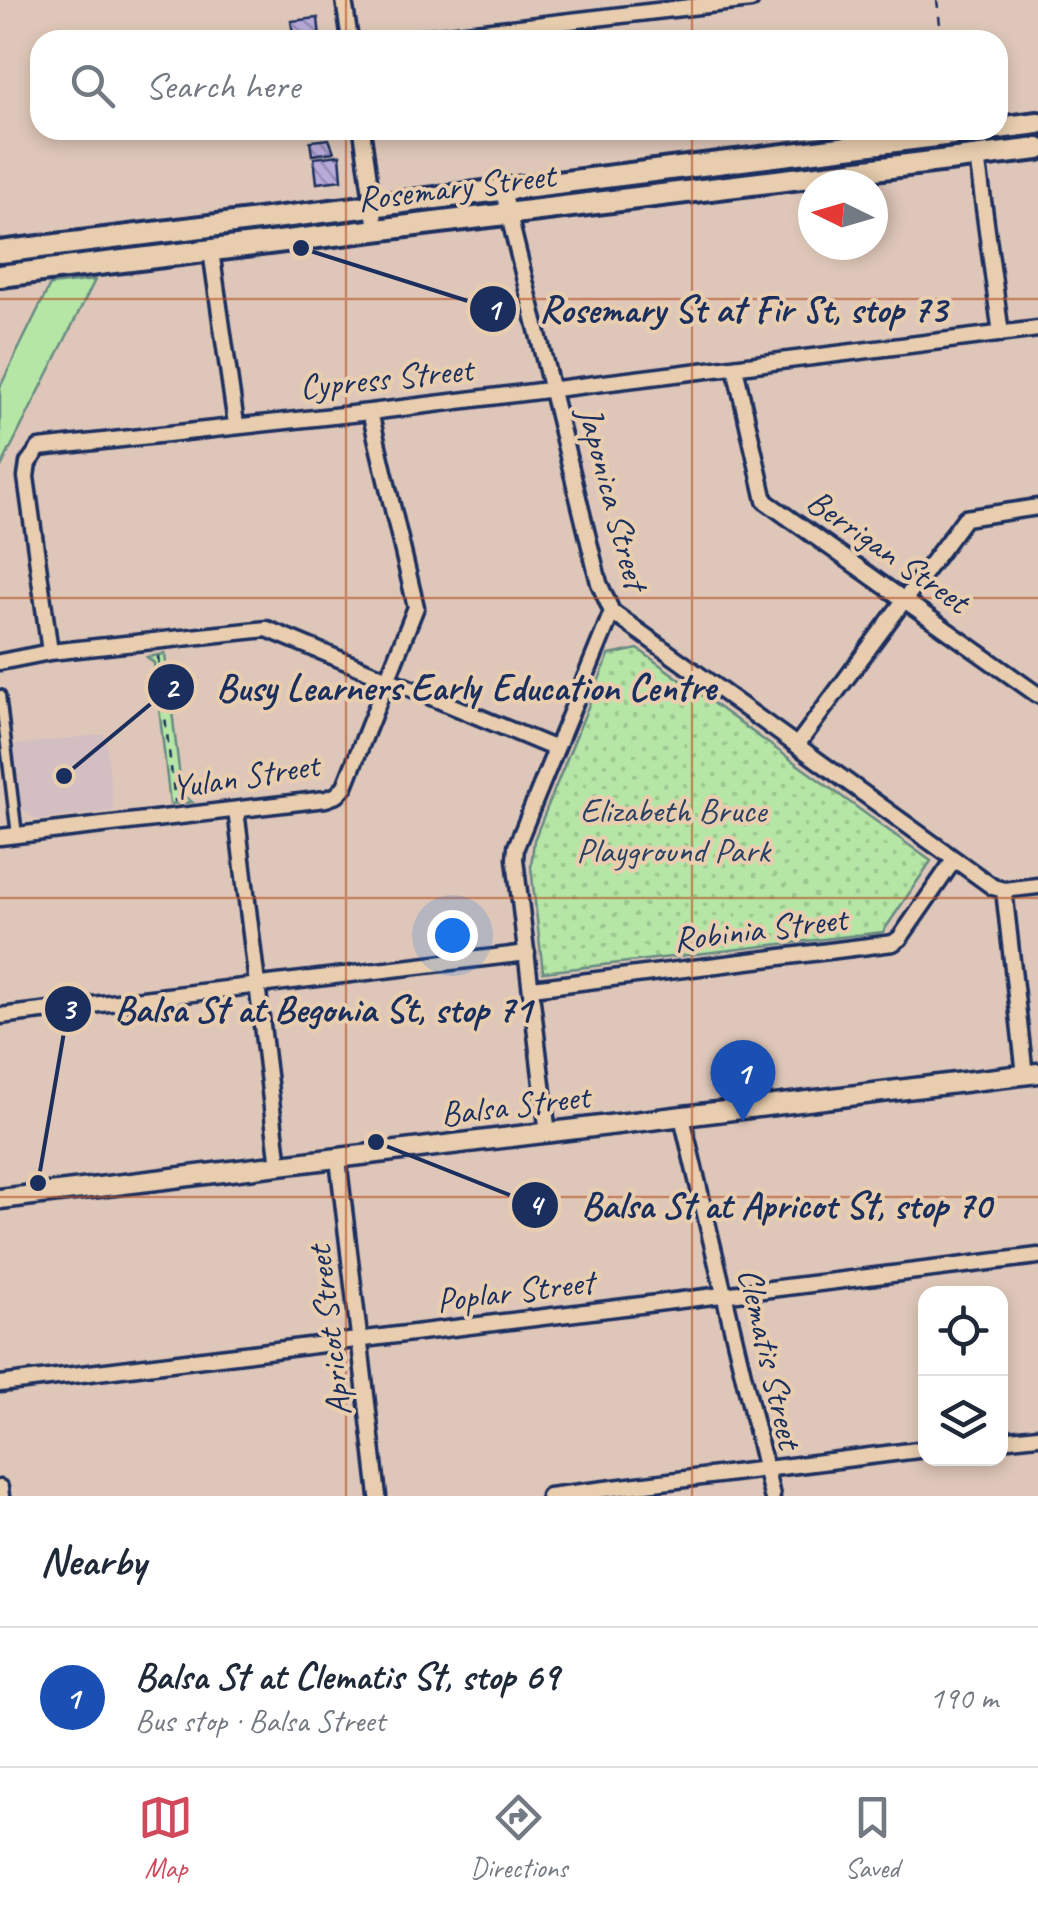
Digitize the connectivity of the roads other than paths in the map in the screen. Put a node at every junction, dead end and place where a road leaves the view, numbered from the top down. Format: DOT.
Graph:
graph roads {
  1 [pos="344,0"];
  2 [pos="750,0"];
  3 [pos="348,30"];
  4 [pos="492,30"];
  5 [pos="1038,123"];
  6 [pos="1008,127"];
  7 [pos="363,140"];
  8 [pos="905,140"];
  9 [pos="1038,148"];
  10 [pos="978,156"];
  11 [pos="503,191"];
  12 [pos="373,206"];
  13 [pos="509,214"];
  14 [pos="376,229"];
  15 [pos="78,242"];
  16 [pos="212,250"];
  17 [pos="0,252"];
  18 [pos="80,266"];
  19 [pos="0,276"];
  20 [pos="1038,329"];
  21 [pos="1000,334"];
  22 [pos="735,368"];
  23 [pos="552,389"];
  24 [pos="370,412"];
  25 [pos="236,424"];
  26 [pos="1038,508"];
  27 [pos="906,600"];
  28 [pos="612,612"];
  29 [pos="50,652"];
  30 [pos="0,662"];
  31 [pos="388,681"];
  32 [pos="0,695"];
  33 [pos="1038,695"];
  34 [pos="798,746"];
  35 [pos="556,749"];
  36 [pos="236,810"];
  37 [pos="17,835"];
  38 [pos="0,837"];
  39 [pos="954,860"];
  40 [pos="1038,886"];
  41 [pos="1004,890"];
  42 [pos="527,953"];
  43 [pos="256,986"];
  44 [pos="532,988"];
  45 [pos="0,1016"];
  46 [pos="1032,1074"];
  47 [pos="682,1117"];
  48 [pos="548,1134"];
  49 [pos="338,1159"];
  50 [pos="279,1166"];
  51 [pos="0,1200"];
  52 [pos="1038,1256"];
  53 [pos="724,1296"];
  54 [pos="360,1340"];
  55 [pos="0,1384"];
  56 [pos="1038,1436"];
  57 [pos="1008,1439"];
  58 [pos="918,1451"];
  59 [pos="766,1469"];
  60 [pos="0,1488"];
  61 [pos="1,1496"];
  62 [pos="378,1496"];
  63 [pos="549,1496"];
  64 [pos="772,1496"];
  1 -- 3 [label="street"];
  2 -- 4 [label="street"];
  5 -- 6 [label="main road"];
  7 -- 12 [label="street"];
  8 -- 11 [label="main road, Rosemary Street"];
  9 -- 10 [label="main road, Rosemary Street"];
  10 -- 13 [label="main road, Rosemary Street"];
  10 -- 21 [label="street"];
  11 -- 12 [label="main road, Rosemary Street"];
  11 -- 13 [label="street, Japonica Street"];
  12 -- 14 [label="street"];
  12 -- 15 [label="main road, Rosemary Street"];
  13 -- 14 [label="main road, Rosemary Street"];
  13 -- 23 [label="street, Japonica Street"];
  14 -- 16 [label="main road, Rosemary Street"];
  15 -- 17 [label="main road, Rosemary Street"];
  15 -- 18 [label="main road"];
  16 -- 18 [label="main road, Rosemary Street"];
  16 -- 25 [label="street"];
  18 -- 19 [label="main road, Rosemary Street"];
  20 -- 21 [label="street, Cypress Street"];
  21 -- 22 [label="street, Cypress Street"];
  22 -- 23 [label="street, Cypress Street"];
  22 -- 27 [label="street, Berrigan Street"];
  23 -- 24 [label="street, Cypress Street"];
  23 -- 28 [label="street, Japonica Street"];
  24 -- 25 [label="street, Cypress Street"];
  24 -- 31 [label="street, Yulan Street"];
  25 -- 29 [label="street, Cypress Street"];
  26 -- 27 [label="street"];
  27 -- 33 [label="street, Berrigan Street"];
  27 -- 34 [label="street"];
  28 -- 34 [label="street, Japonica Street"];
  28 -- 35 [label="street"];
  29 -- 30 [label="street"];
  29 -- 31 [label="street"];
  31 -- 35 [label="street"];
  31 -- 36 [label="street, Yulan Street"];
  32 -- 37 [label="lane"];
  34 -- 39 [label="street, Japonica Street"];
  35 -- 42 [label="street"];
  36 -- 37 [label="street, Yulan Street"];
  36 -- 43 [label="street"];
  37 -- 38 [label="street, Yulan Street"];
  39 -- 41 [label="street, Japonica Street"];
  39 -- 44 [label="street, Robinia Street"];
  40 -- 41 [label="street"];
  41 -- 46 [label="street"];
  42 -- 43 [label="street"];
  42 -- 44 [label="street"];
  43 -- 45 [label="street"];
  43 -- 50 [label="street"];
  44 -- 48 [label="street"];
  46 -- 47 [label="street, Balsa Street"];
  47 -- 48 [label="street, Balsa Street"];
  47 -- 53 [label="street, Clematis Street"];
  48 -- 49 [label="street, Balsa Street"];
  49 -- 50 [label="street, Balsa Street"];
  49 -- 54 [label="street, Apricot Street"];
  50 -- 51 [label="street, Balsa Street"];
  52 -- 53 [label="street, Poplar Street"];
  53 -- 54 [label="street, Poplar Street"];
  53 -- 59 [label="street, Clematis Street"];
  54 -- 55 [label="street, Poplar Street"];
  54 -- 62 [label="street, Apricot Street"];
  56 -- 57 [label="street"];
  58 -- 59 [label="street"];
  59 -- 63 [label="street"];
  59 -- 64 [label="street, Clematis Street"];
  60 -- 61 [label="street"];
}
